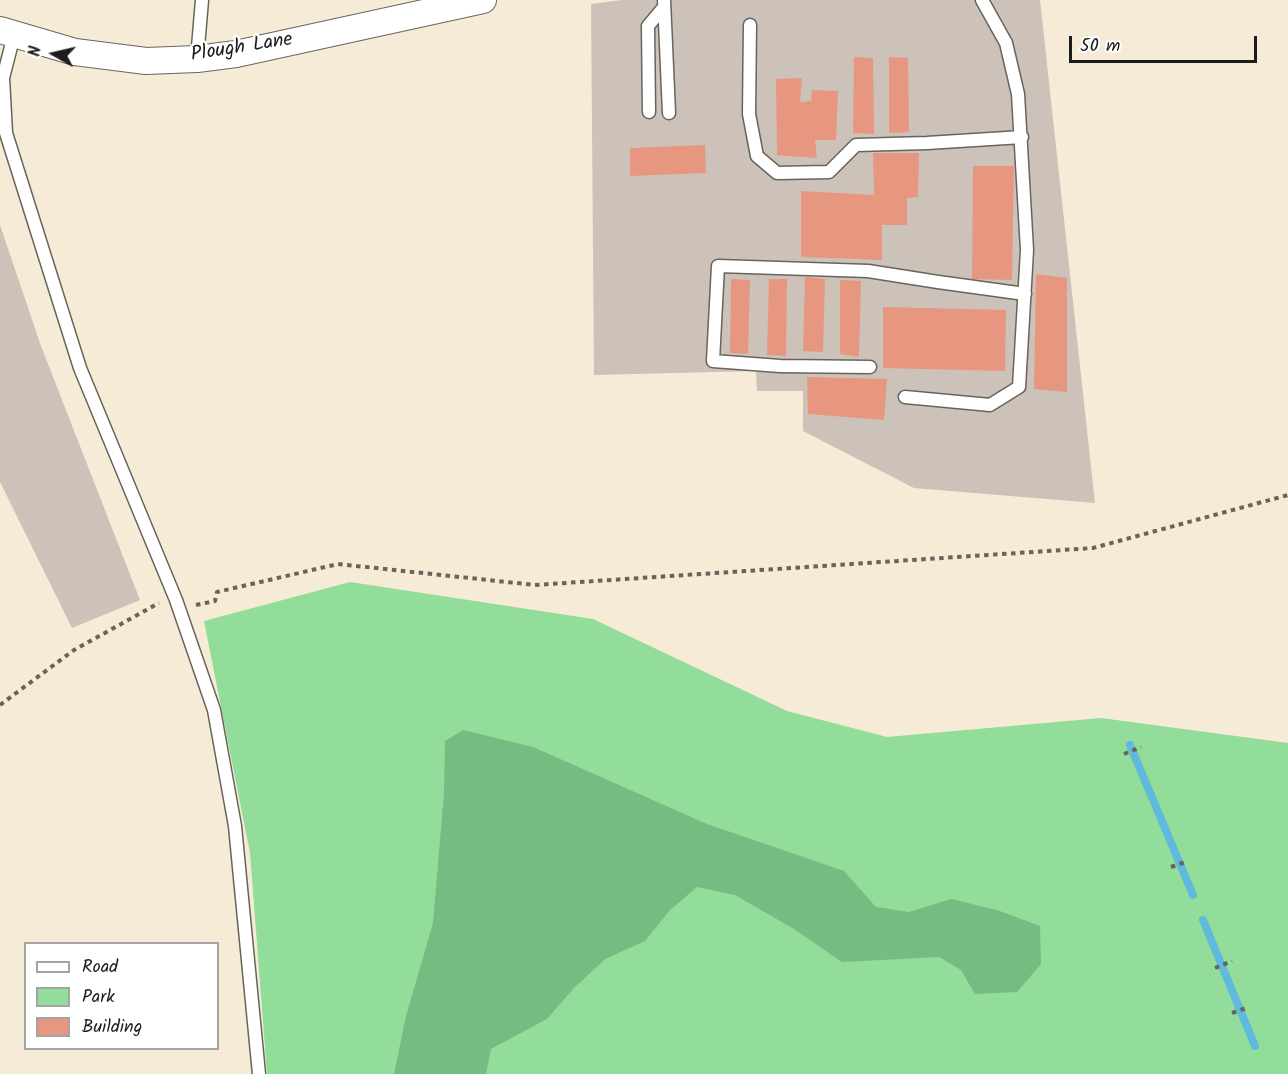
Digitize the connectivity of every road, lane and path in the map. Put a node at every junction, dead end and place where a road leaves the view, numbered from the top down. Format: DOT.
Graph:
graph roads {
  1 [pos="202,0"];
  2 [pos="483,0"];
  3 [pos="982,0"];
  4 [pos="664,4"];
  5 [pos="750,25"];
  6 [pos="7,32"];
  7 [pos="197,59"];
  8 [pos="649,112"];
  9 [pos="669,113"];
  10 [pos="1022,137"];
  11 [pos="1025,294"];
  12 [pos="870,366"];
  13 [pos="905,398"];
  14 [pos="1288,495"];
  15 [pos="176,600"];
  16 [pos="0,705"];
  17 [pos="1141,747"];
  18 [pos="1124,754"];
  19 [pos="1188,861"];
  20 [pos="1171,867"];
  21 [pos="1232,961"];
  22 [pos="1215,968"];
  23 [pos="1249,1007"];
  24 [pos="1232,1013"];
  25 [pos="259,1074"];
  1 -- 7 [label="lane"];
  2 -- 7 [label="street, Plough Lane"];
  3 -- 10 [label="lane"];
  4 -- 8 [label="lane"];
  4 -- 9 [label="lane"];
  5 -- 10 [label="lane"];
  6 -- 7 [label="street, Plough Lane"];
  6 -- 15 [label="lane"];
  10 -- 11 [label="lane"];
  11 -- 12 [label="lane"];
  11 -- 13 [label="lane"];
  14 -- 15 [label="path"];
  15 -- 16 [label="path"];
  15 -- 25 [label="lane"];
  17 -- 18 [label="path"];
  19 -- 20 [label="path"];
  21 -- 22 [label="path"];
  23 -- 24 [label="path"];
}
